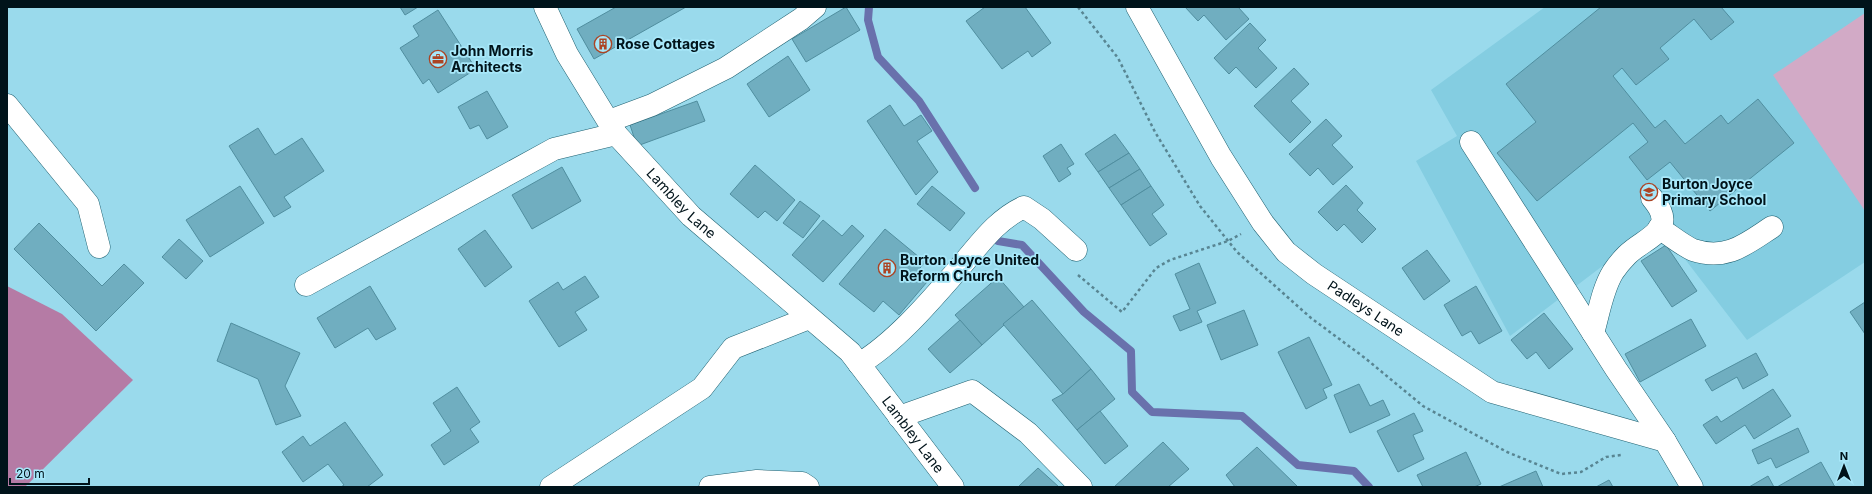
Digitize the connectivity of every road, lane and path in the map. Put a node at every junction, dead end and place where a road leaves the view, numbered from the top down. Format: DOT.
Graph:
graph roads {
  1 [pos="546,7"];
  2 [pos="815,7"];
  3 [pos="1137,7"];
  4 [pos="7,104"];
  5 [pos="612,128"];
  6 [pos="1471,142"];
  7 [pos="1652,198"];
  8 [pos="1263,223"];
  9 [pos="1772,226"];
  10 [pos="1659,228"];
  11 [pos="99,247"];
  12 [pos="1076,250"];
  13 [pos="306,285"];
  14 [pos="1122,312"];
  15 [pos="809,318"];
  16 [pos="1593,333"];
  17 [pos="859,364"];
  18 [pos="899,417"];
  19 [pos="1665,441"];
  20 [pos="551,487"];
  21 [pos="710,487"];
  22 [pos="808,487"];
  23 [pos="952,487"];
  24 [pos="1081,487"];
  25 [pos="1692,487"];
  1 -- 5 [label="street, Lambley Lane"];
  2 -- 5 [label="street"];
  3 -- 8 [label="street, Padleys Lane"];
  4 -- 11 [label="street"];
  5 -- 13 [label="street"];
  5 -- 15 [label="street, Lambley Lane"];
  6 -- 16 [label="street"];
  7 -- 10 [label="street"];
  8 -- 14 [label="path"];
  8 -- 19 [label="street, Padleys Lane"];
  9 -- 10 [label="street"];
  10 -- 16 [label="street"];
  12 -- 17 [label="street"];
  15 -- 17 [label="street, Lambley Lane"];
  15 -- 20 [label="street"];
  16 -- 19 [label="street"];
  17 -- 18 [label="street, Lambley Lane"];
  18 -- 23 [label="street, Lambley Lane"];
  18 -- 24 [label="street"];
  19 -- 25 [label="street"];
  21 -- 22 [label="street"];
}
